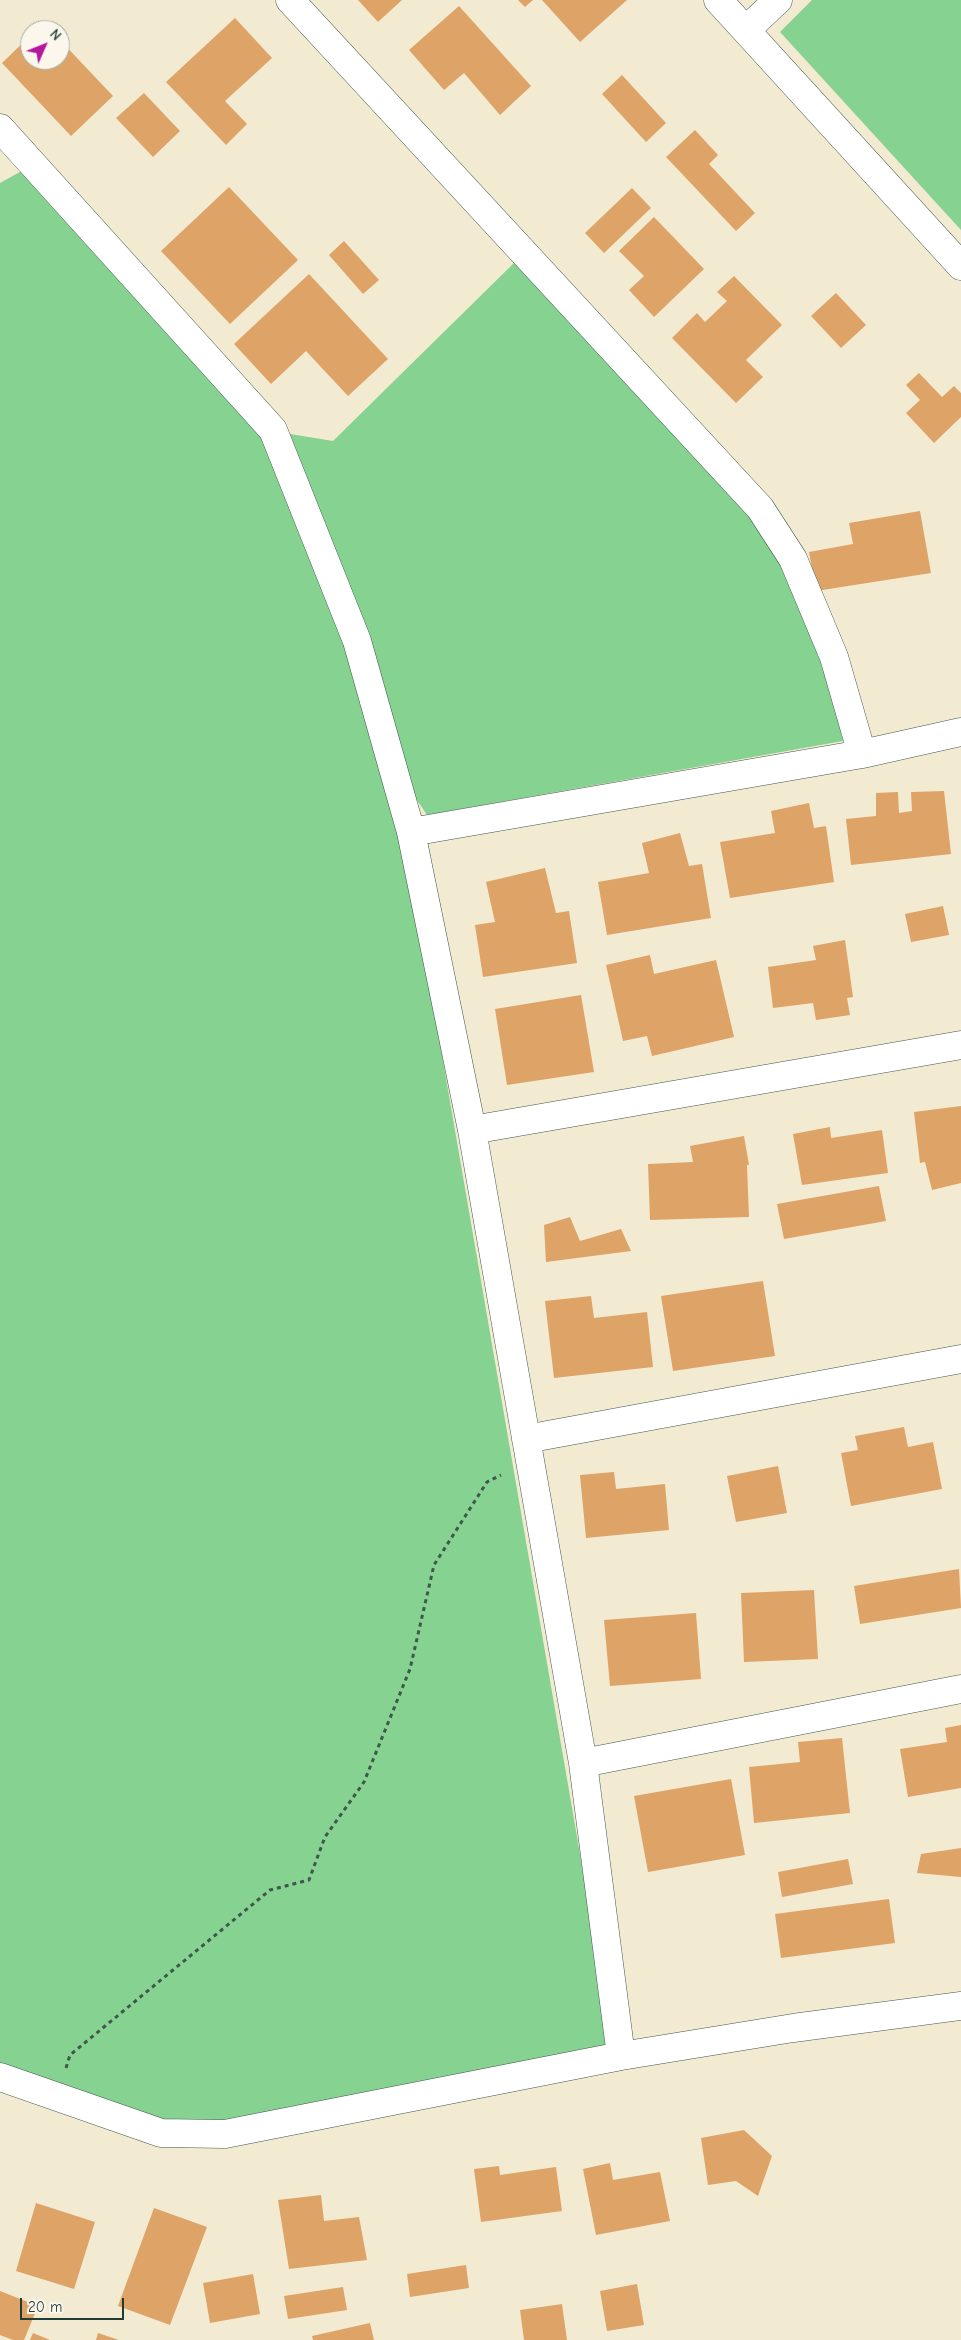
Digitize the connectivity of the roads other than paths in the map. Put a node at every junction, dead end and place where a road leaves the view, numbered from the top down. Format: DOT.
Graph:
graph roads {
  1 [pos="290,0"];
  2 [pos="718,0"];
  3 [pos="778,0"];
  4 [pos="746,30"];
  5 [pos="0,128"];
  6 [pos="961,266"];
  7 [pos="961,732"];
  8 [pos="862,754"];
  9 [pos="411,832"];
  10 [pos="961,1045"];
  11 [pos="472,1130"];
  12 [pos="961,1359"];
  13 [pos="528,1449"];
  14 [pos="961,1689"];
  15 [pos="583,1763"];
  16 [pos="961,2006"];
  17 [pos="621,2056"];
  18 [pos="0,2078"];
  1 -- 8 [label="street"];
  2 -- 4 [label="street"];
  3 -- 4 [label="street"];
  4 -- 6 [label="street"];
  5 -- 9 [label="street"];
  7 -- 8 [label="street"];
  8 -- 9 [label="street"];
  9 -- 11 [label="street"];
  10 -- 11 [label="street"];
  11 -- 13 [label="street"];
  12 -- 13 [label="street"];
  13 -- 15 [label="street"];
  14 -- 15 [label="street"];
  15 -- 17 [label="street"];
  16 -- 17 [label="street"];
  17 -- 18 [label="street"];
}
